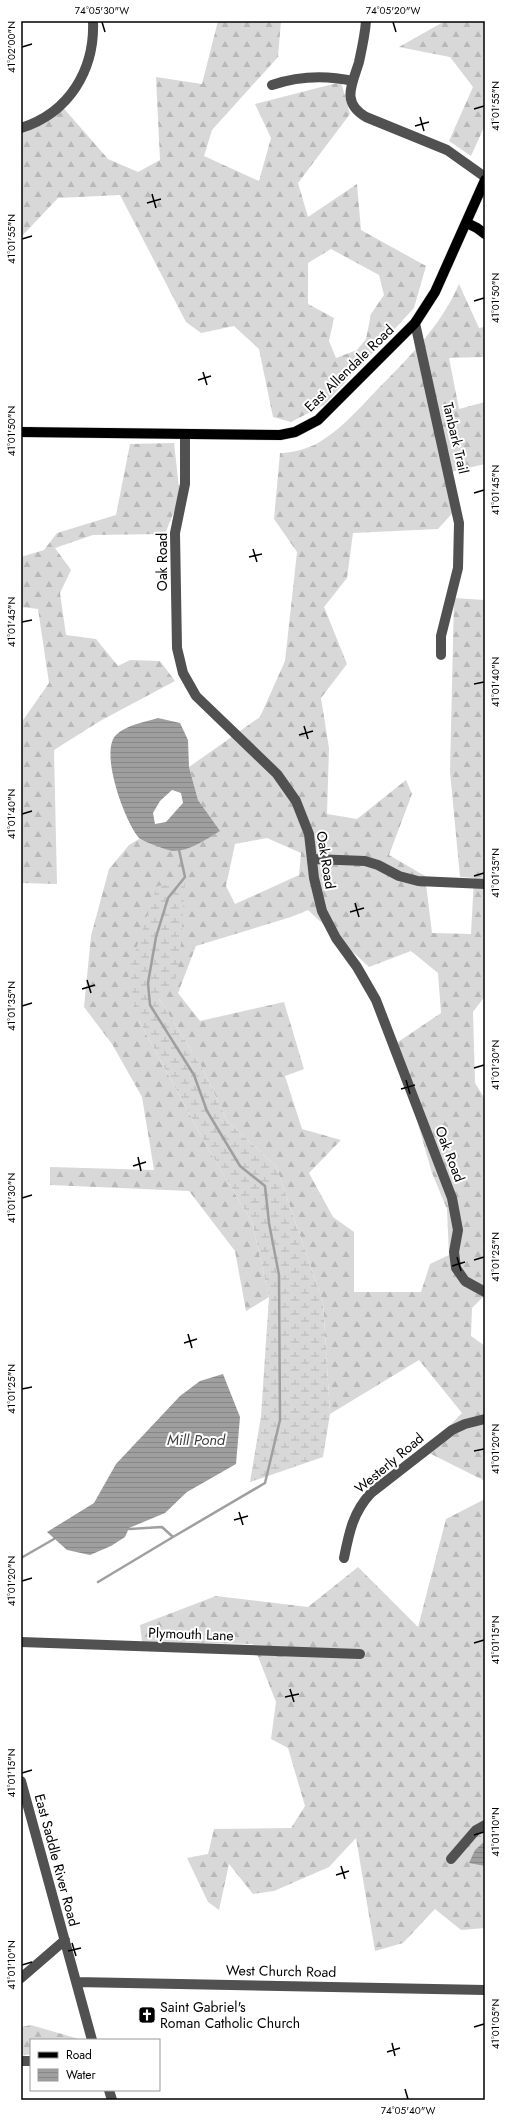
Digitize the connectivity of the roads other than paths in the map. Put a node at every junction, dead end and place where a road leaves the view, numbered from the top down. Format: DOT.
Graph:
graph roads {
  1 [pos="93,21"];
  2 [pos="366,21"];
  3 [pos="353,81"];
  4 [pos="272,85"];
  5 [pos="21,128"];
  6 [pos="485,179"];
  7 [pos="467,223"];
  8 [pos="485,234"];
  9 [pos="416,323"];
  10 [pos="21,432"];
  11 [pos="185,435"];
  12 [pos="441,655"];
  13 [pos="313,859"];
  14 [pos="485,884"];
  15 [pos="485,1292"];
  16 [pos="485,1419"];
  17 [pos="344,1558"];
  18 [pos="21,1642"];
  19 [pos="360,1654"];
  20 [pos="21,1781"];
  21 [pos="485,1825"];
  22 [pos="451,1859"];
  23 [pos="65,1940"];
  24 [pos="21,1978"];
  25 [pos="76,1982"];
  26 [pos="485,1990"];
  27 [pos="92,2039"];
  1 -- 5 [label="street"];
  2 -- 3 [label="street"];
  3 -- 4 [label="street"];
  3 -- 6 [label="street"];
  6 -- 7 [label="main road, East Allendale Road"];
  7 -- 8 [label="main road"];
  7 -- 9 [label="main road, East Allendale Road"];
  9 -- 11 [label="main road, East Allendale Road"];
  9 -- 12 [label="street, Tanbark Trail"];
  10 -- 11 [label="main road, East Allendale Road"];
  11 -- 13 [label="street, Oak Road"];
  13 -- 14 [label="street"];
  13 -- 15 [label="street, Oak Road"];
  16 -- 17 [label="street, Westerly Road"];
  18 -- 19 [label="street, Plymouth Lane"];
  20 -- 23 [label="street, East Saddle River Road"];
  21 -- 22 [label="street"];
  23 -- 24 [label="street"];
  23 -- 25 [label="street, East Saddle River Road"];
  25 -- 26 [label="street, West Church Road"];
  25 -- 27 [label="street, East Saddle River Road"];
}
